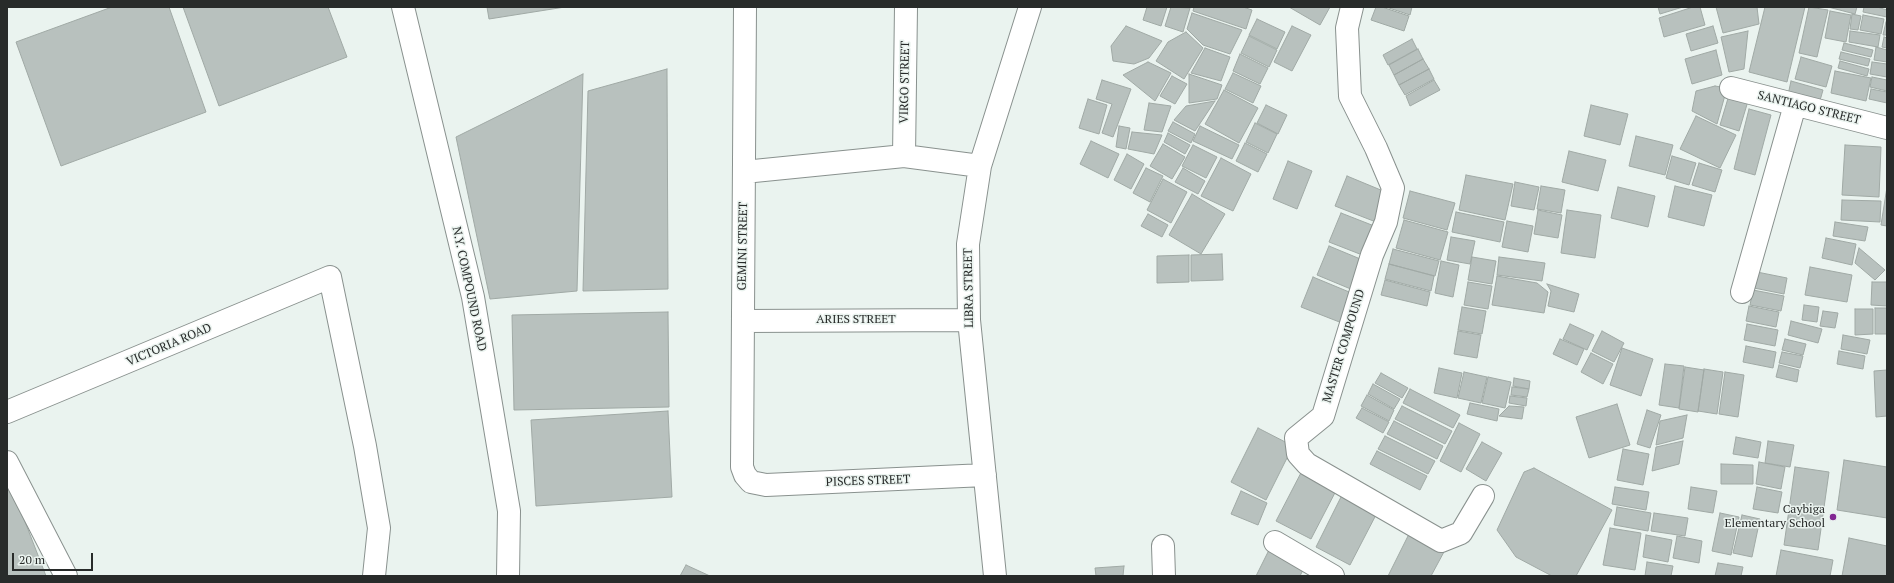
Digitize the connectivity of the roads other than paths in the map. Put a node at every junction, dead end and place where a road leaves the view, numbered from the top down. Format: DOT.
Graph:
graph roads {
  1 [pos="403,7"];
  2 [pos="745,7"];
  3 [pos="906,7"];
  4 [pos="1030,7"];
  5 [pos="1352,7"];
  6 [pos="1731,88"];
  7 [pos="1795,105"];
  8 [pos="1887,128"];
  9 [pos="904,156"];
  10 [pos="980,166"];
  11 [pos="744,172"];
  12 [pos="1742,292"];
  13 [pos="743,320"];
  14 [pos="969,320"];
  15 [pos="7,412"];
  16 [pos="7,462"];
  17 [pos="985,475"];
  18 [pos="751,482"];
  19 [pos="1483,496"];
  20 [pos="1274,542"];
  21 [pos="1163,546"];
  22 [pos="66,576"];
  23 [pos="374,576"];
  24 [pos="508,576"];
  25 [pos="995,576"];
  26 [pos="1164,576"];
  27 [pos="1333,576"];
  1 -- 24 [label="street, N.Y. COMPOUND ROAD"];
  2 -- 11 [label="street, GEMINI STREET"];
  3 -- 9 [label="street, VIRGO STREET"];
  4 -- 10 [label="street, LIBRA STREET"];
  5 -- 19 [label="street, MASTER COMPOUND"];
  6 -- 7 [label="street, SANTIAGO STREET"];
  7 -- 8 [label="street, SANTIAGO STREET"];
  7 -- 12 [label="street"];
  9 -- 10 [label="street"];
  9 -- 11 [label="street"];
  10 -- 14 [label="street, LIBRA STREET"];
  11 -- 13 [label="street, GEMINI STREET"];
  13 -- 14 [label="street, ARIES STREET"];
  13 -- 18 [label="street, GEMINI STREET"];
  14 -- 17 [label="street, LIBRA STREET"];
  15 -- 23 [label="street, VICTORIA ROAD"];
  16 -- 22 [label="street"];
  17 -- 18 [label="street, PISCES STREET"];
  17 -- 25 [label="street, LIBRA STREET"];
  20 -- 27 [label="street"];
  21 -- 26 [label="street"];
}
